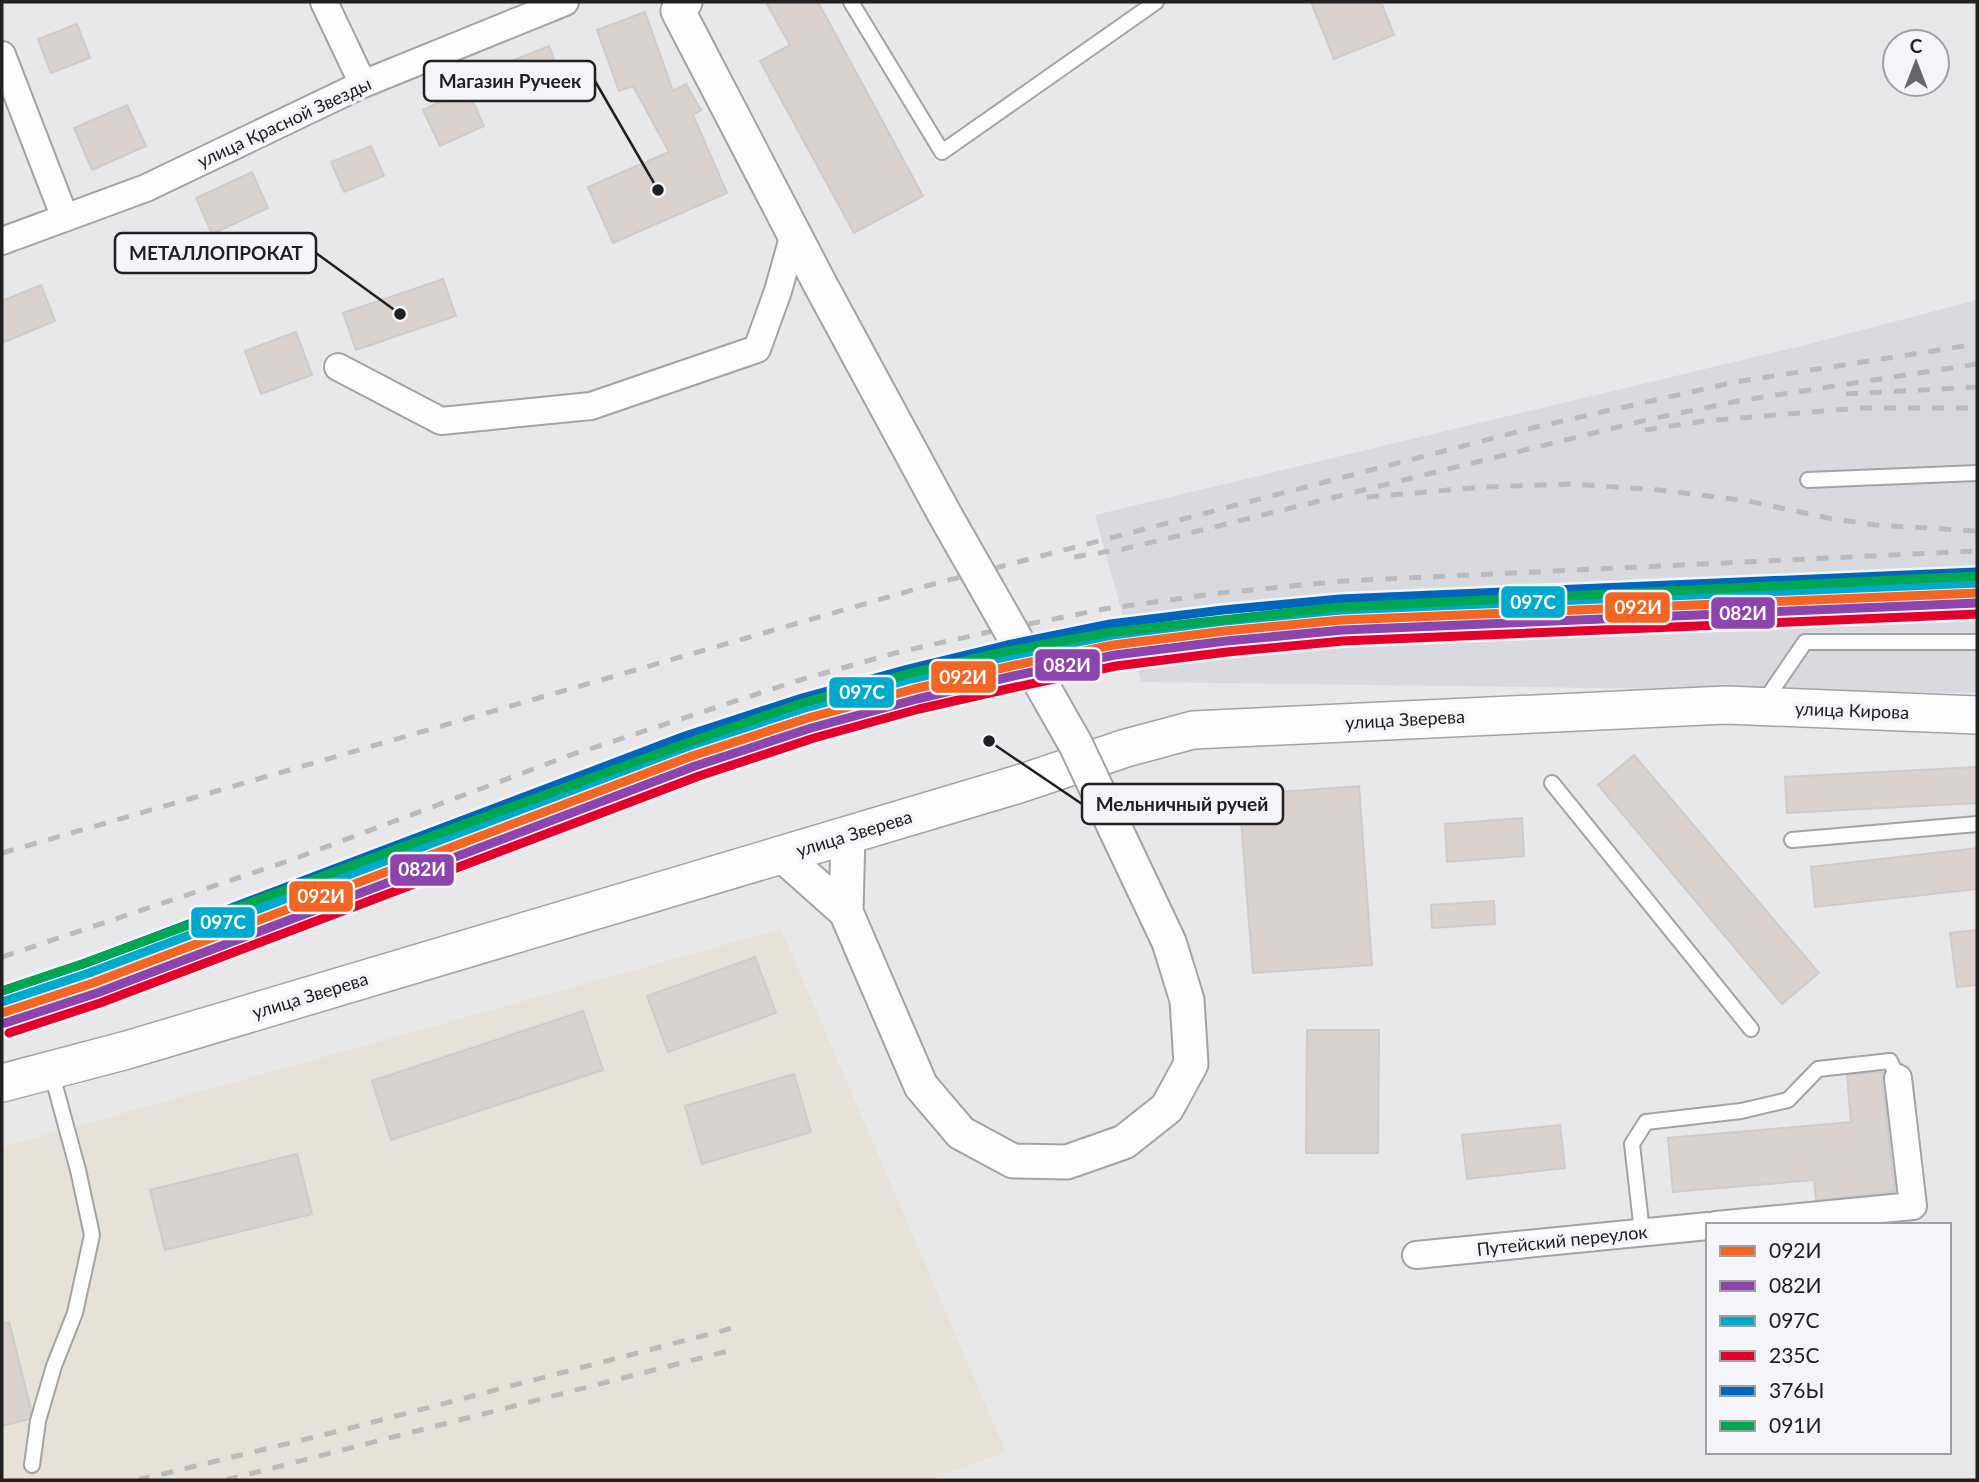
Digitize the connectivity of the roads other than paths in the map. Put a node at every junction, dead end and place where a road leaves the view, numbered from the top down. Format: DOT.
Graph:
graph roads {
  1 [pos="324,2"];
  2 [pos="565,2"];
  3 [pos="851,2"];
  4 [pos="1156,2"];
  5 [pos="678,5"];
  6 [pos="2,55"];
  7 [pos="363,84"];
  8 [pos="65,218"];
  9 [pos="794,234"];
  10 [pos="2,241"];
  11 [pos="338,368"];
  12 [pos="1977,473"];
  13 [pos="1808,480"];
  14 [pos="1977,642"];
  15 [pos="1744,705"];
  16 [pos="1977,715"];
  17 [pos="1552,783"];
  18 [pos="1977,824"];
  19 [pos="848,835"];
  20 [pos="1791,840"];
  21 [pos="782,855"];
  22 [pos="846,912"];
  23 [pos="1751,1029"];
  24 [pos="51,1070"];
  25 [pos="1898,1078"];
  26 [pos="2,1083"];
  27 [pos="1737,1223"];
  28 [pos="1706,1226"];
  29 [pos="1642,1232"];
  30 [pos="1416,1255"];
  31 [pos="32,1465"];
  1 -- 7 [label="street"];
  2 -- 7 [label="street, улица Красной Звезды"];
  3 -- 4 [label="lane"];
  5 -- 9 [label="street"];
  6 -- 8 [label="street"];
  7 -- 8 [label="street, улица Красной Звезды"];
  8 -- 10 [label="street, улица Красной Звезды"];
  9 -- 11 [label="street"];
  9 -- 22 [label="street, bridge"];
  12 -- 13 [label="lane"];
  14 -- 15 [label="lane"];
  15 -- 16 [label="main road, улица Кирова"];
  15 -- 19 [label="main road, улица Зверева"];
  17 -- 23 [label="lane"];
  18 -- 20 [label="lane"];
  19 -- 21 [label="main road, улица Зверева"];
  19 -- 22 [label="street"];
  21 -- 22 [label="street"];
  21 -- 24 [label="main road, улица Зверева"];
  24 -- 26 [label="main road, улица Зверева"];
  24 -- 31 [label="lane"];
  25 -- 27 [label="street"];
  25 -- 29 [label="lane"];
  28 -- 29 [label="street, Путейский переулок"];
  29 -- 30 [label="street, Путейский переулок"];
}
